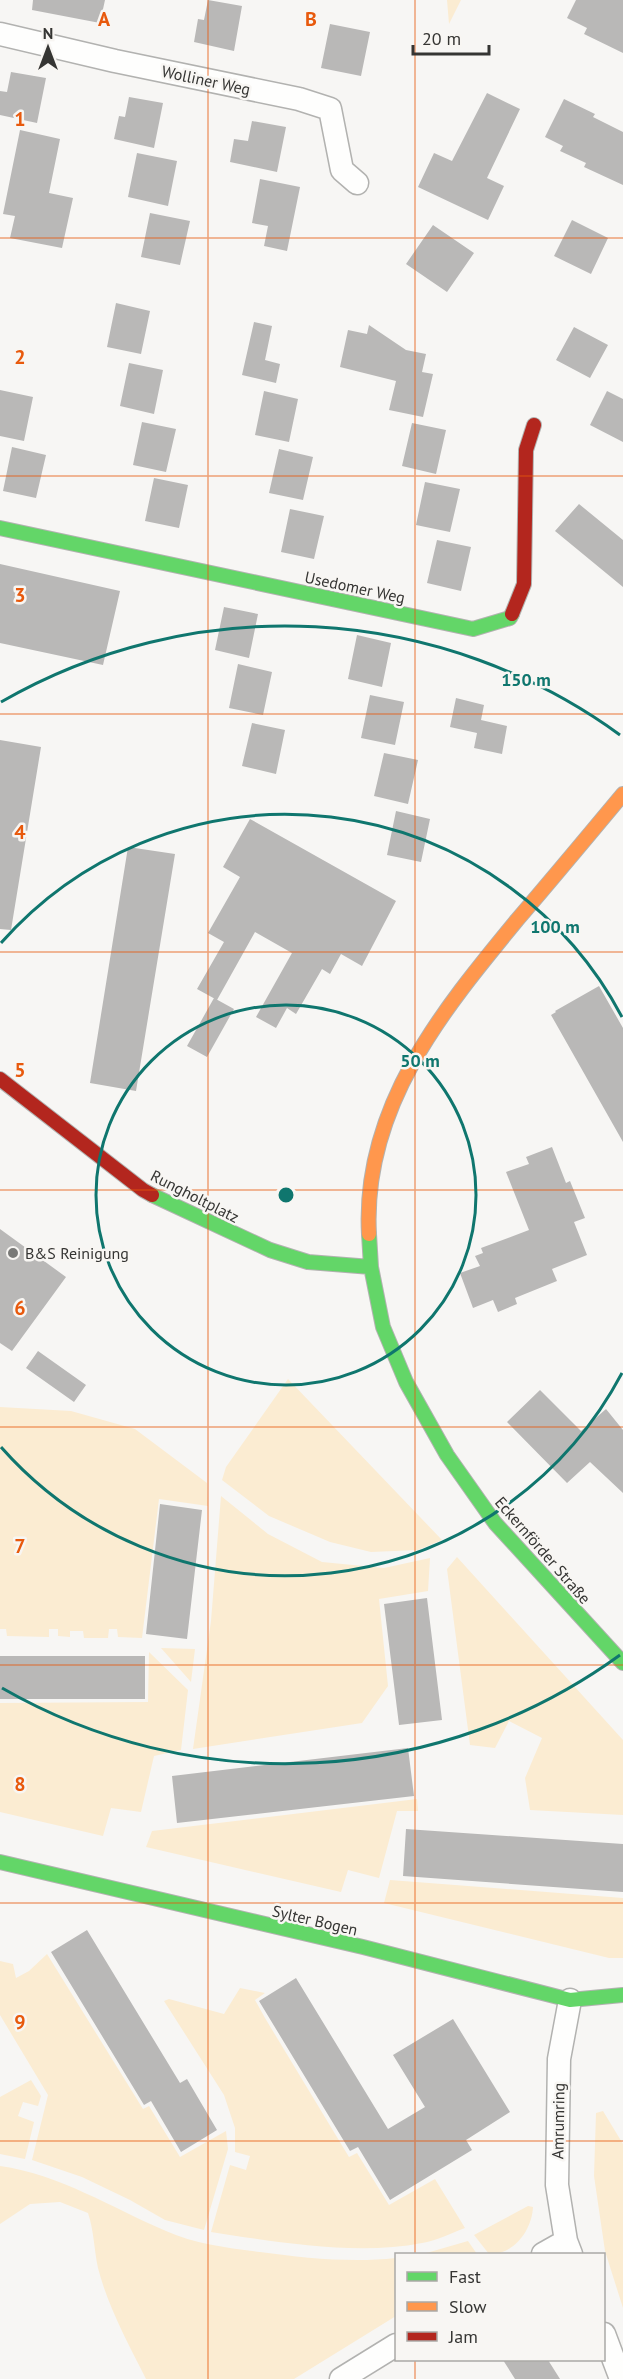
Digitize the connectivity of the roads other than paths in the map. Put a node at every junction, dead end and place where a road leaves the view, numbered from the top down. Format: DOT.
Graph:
graph roads {
  1 [pos="0,34"];
  2 [pos="357,183"];
  3 [pos="534,425"];
  4 [pos="0,528"];
  5 [pos="623,794"];
  6 [pos="0,1079"];
  7 [pos="371,1267"];
  8 [pos="623,1663"];
  9 [pos="0,1862"];
  10 [pos="623,1995"];
  11 [pos="570,2000"];
  12 [pos="569,2248"];
  13 [pos="547,2253"];
  14 [pos="605,2339"];
  15 [pos="395,2346"];
  16 [pos="341,2379"];
  17 [pos="621,2379"];
  1 -- 2 [label="street, Wolliner Weg"];
  3 -- 4 [label="street, Usedomer Weg"];
  5 -- 7 [label="street, Eckernförder Straße"];
  6 -- 7 [label="street, Rungholtplatz"];
  7 -- 8 [label="street, Eckernförder Straße"];
  9 -- 11 [label="street, Sylter Bogen"];
  10 -- 11 [label="street, Sylter Bogen"];
  11 -- 12 [label="street, Amrumring"];
  12 -- 13 [label="street, Amrumring"];
  14 -- 17 [label="street"];
  15 -- 16 [label="street"];
}
